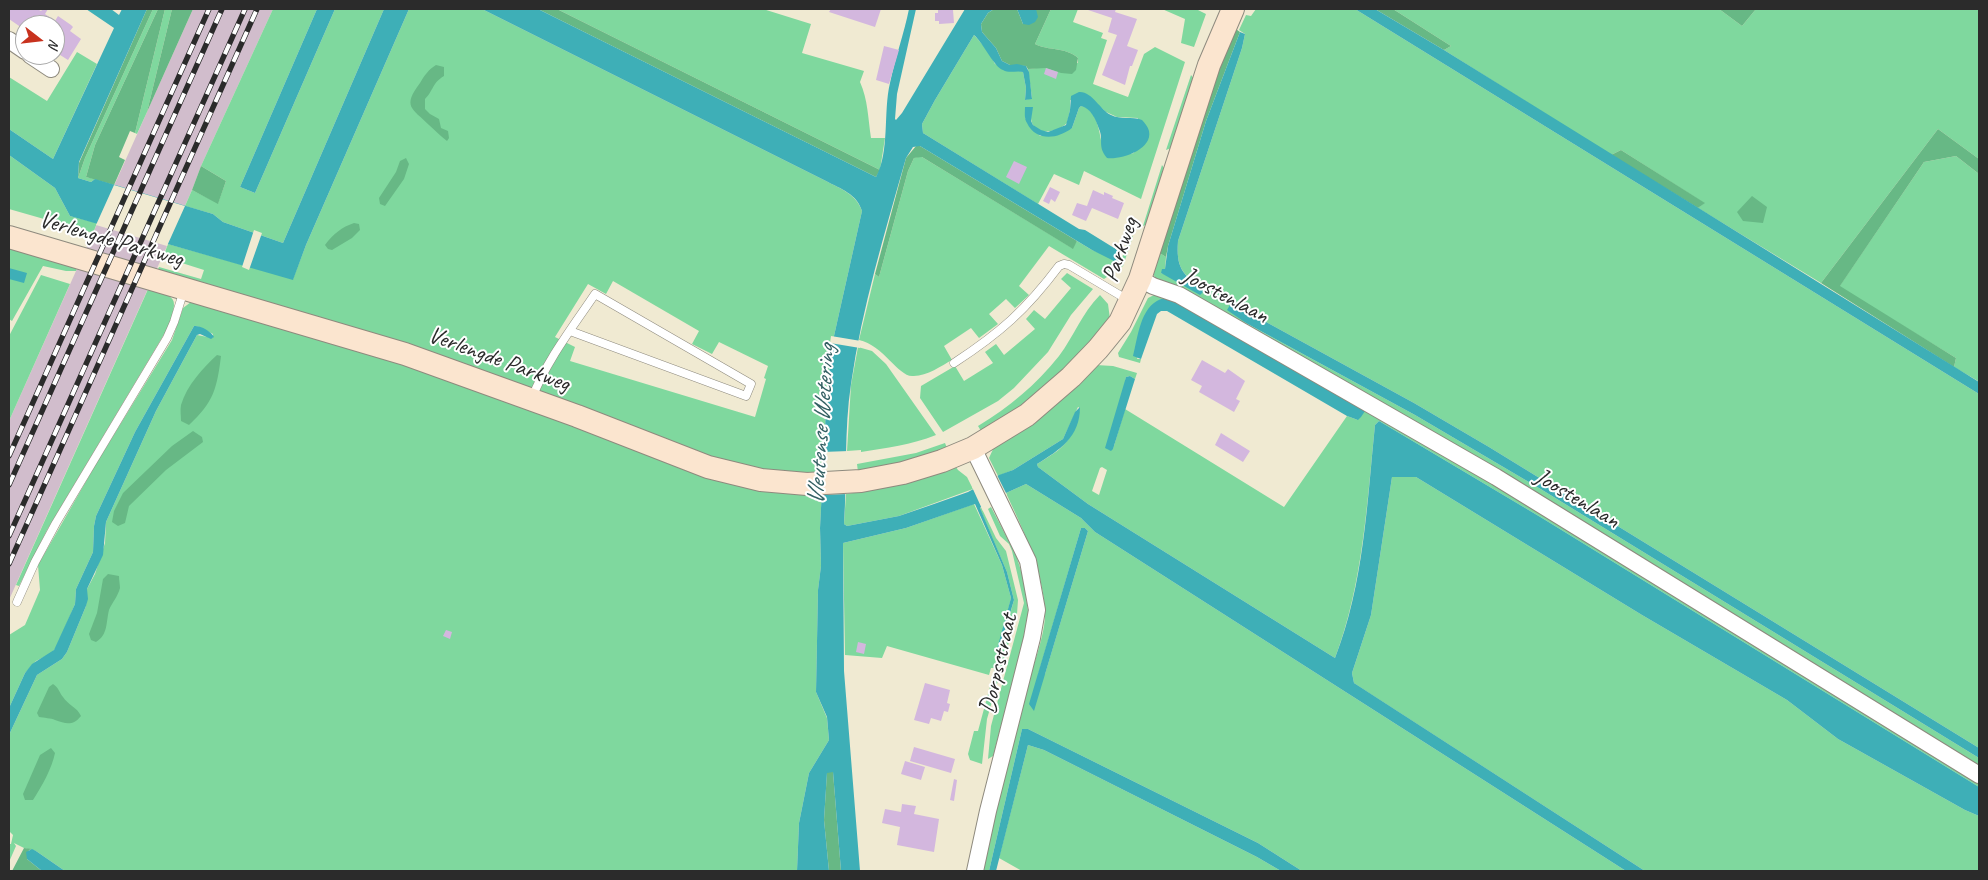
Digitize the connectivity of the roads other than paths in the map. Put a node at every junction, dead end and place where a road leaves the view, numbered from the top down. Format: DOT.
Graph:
graph roads {
  1 [pos="1228,10"];
  2 [pos="45,65"];
  3 [pos="51,69"];
  4 [pos="9,238"];
  5 [pos="1140,278"];
  6 [pos="184,289"];
  7 [pos="1130,301"];
  8 [pos="570,331"];
  9 [pos="954,363"];
  10 [pos="531,400"];
  11 [pos="973,448"];
  12 [pos="17,602"];
  13 [pos="1979,775"];
  14 [pos="976,871"];
  1 -- 5 [label="street, Parkweg"];
  2 -- 3 [label="street"];
  4 -- 6 [label="street, Verlengde Parkweg"];
  5 -- 7 [label="street, Parkweg"];
  5 -- 13 [label="street, Joostenlaan"];
  6 -- 10 [label="street, Verlengde Parkweg"];
  6 -- 12 [label="lane"];
  7 -- 9 [label="lane"];
  7 -- 11 [label="street, Parkweg"];
  8 -- 8 [label="lane"];
  8 -- 10 [label="lane"];
  10 -- 11 [label="street, Verlengde Parkweg"];
  11 -- 14 [label="street, Dorpsstraat"];
}
